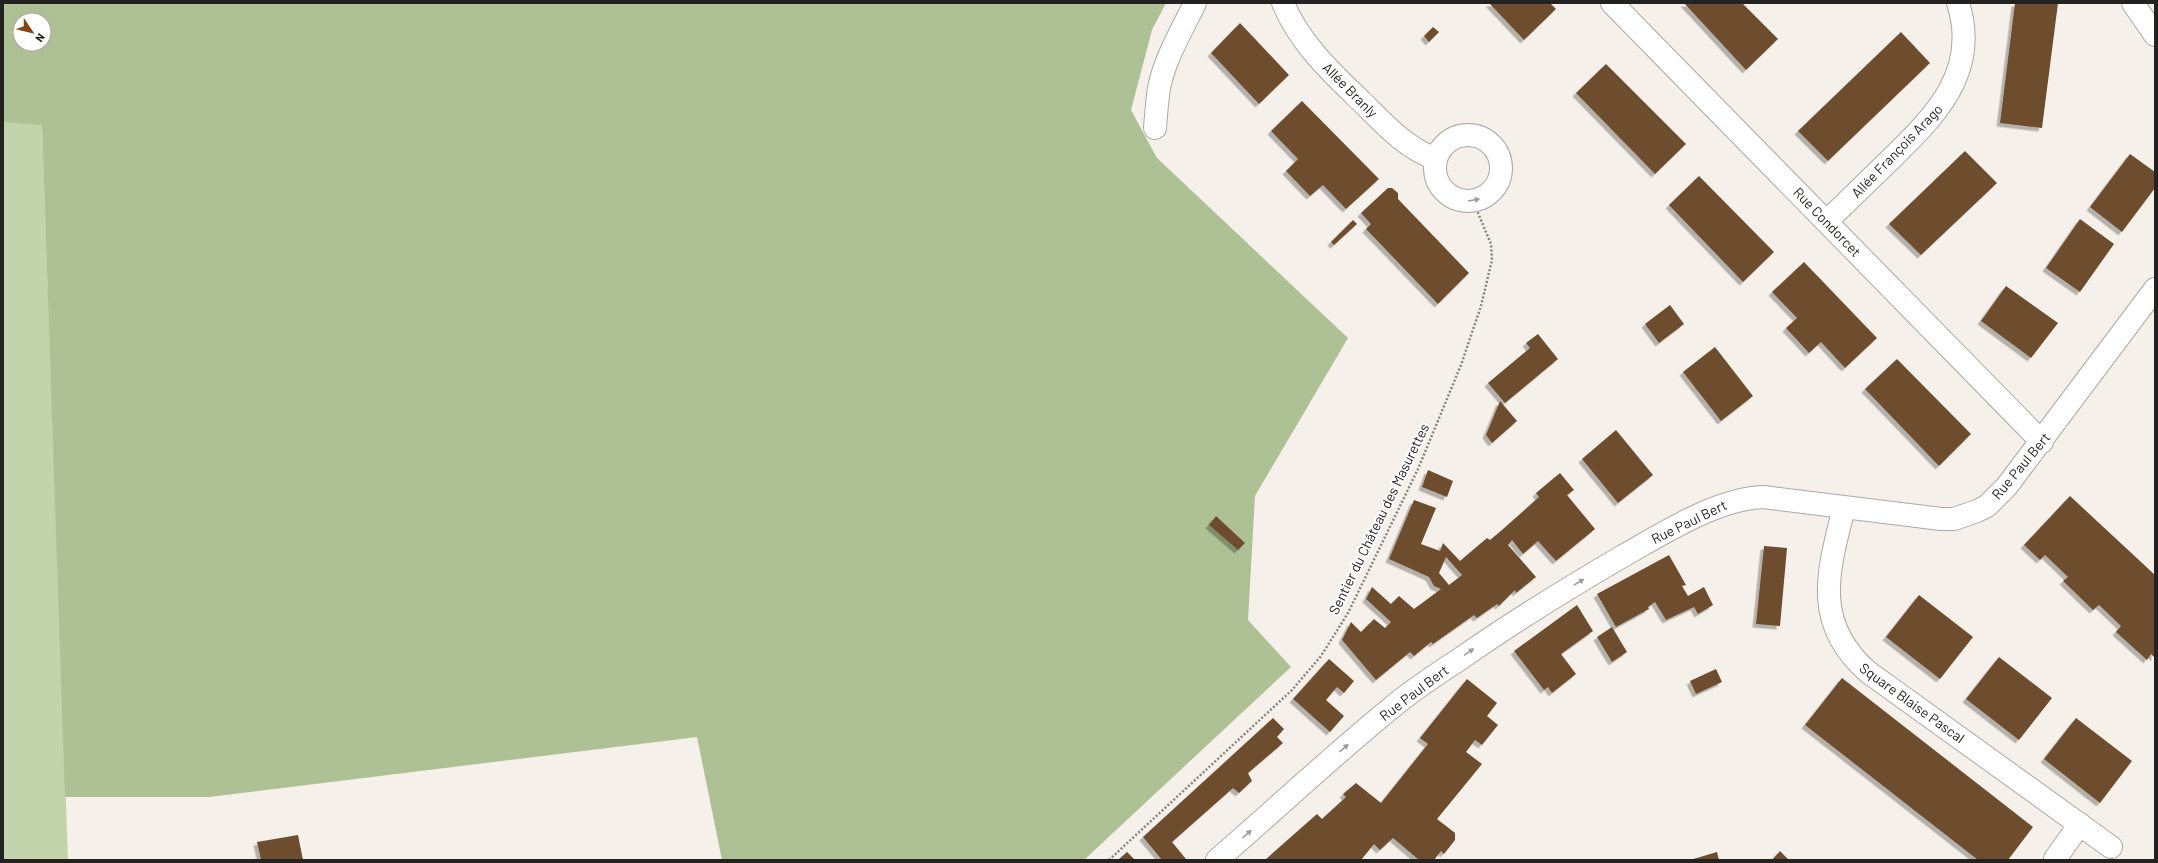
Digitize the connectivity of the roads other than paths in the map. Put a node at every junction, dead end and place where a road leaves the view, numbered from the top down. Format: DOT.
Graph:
graph roads {
  1 [pos="1195,3"];
  2 [pos="1283,3"];
  3 [pos="1612,3"];
  4 [pos="1958,3"];
  5 [pos="2133,3"];
  6 [pos="2155,35"];
  7 [pos="1155,128"];
  8 [pos="1436,159"];
  9 [pos="1827,221"];
  10 [pos="2155,289"];
  11 [pos="2042,442"];
  12 [pos="1844,508"];
  13 [pos="2080,824"];
  14 [pos="2111,847"];
  15 [pos="2054,859"];
  16 [pos="1217,860"];
  1 -- 7 [label="street"];
  2 -- 8 [label="street, Allée Branly"];
  3 -- 9 [label="street, Rue Condorcet"];
  4 -- 9 [label="street, Allée François Arago"];
  5 -- 6 [label="street"];
  8 -- 8 [label="street, one-way"];
  9 -- 11 [label="street, Rue Condorcet"];
  10 -- 11 [label="street, Rue Paul Bert"];
  11 -- 12 [label="street, Rue Paul Bert"];
  12 -- 13 [label="street, Square Blaise Pascal"];
  16 -- 12 [label="street, Rue Paul Bert, one-way"];
  13 -- 14 [label="street, Square Blaise Pascal"];
  13 -- 15 [label="street"];
}
